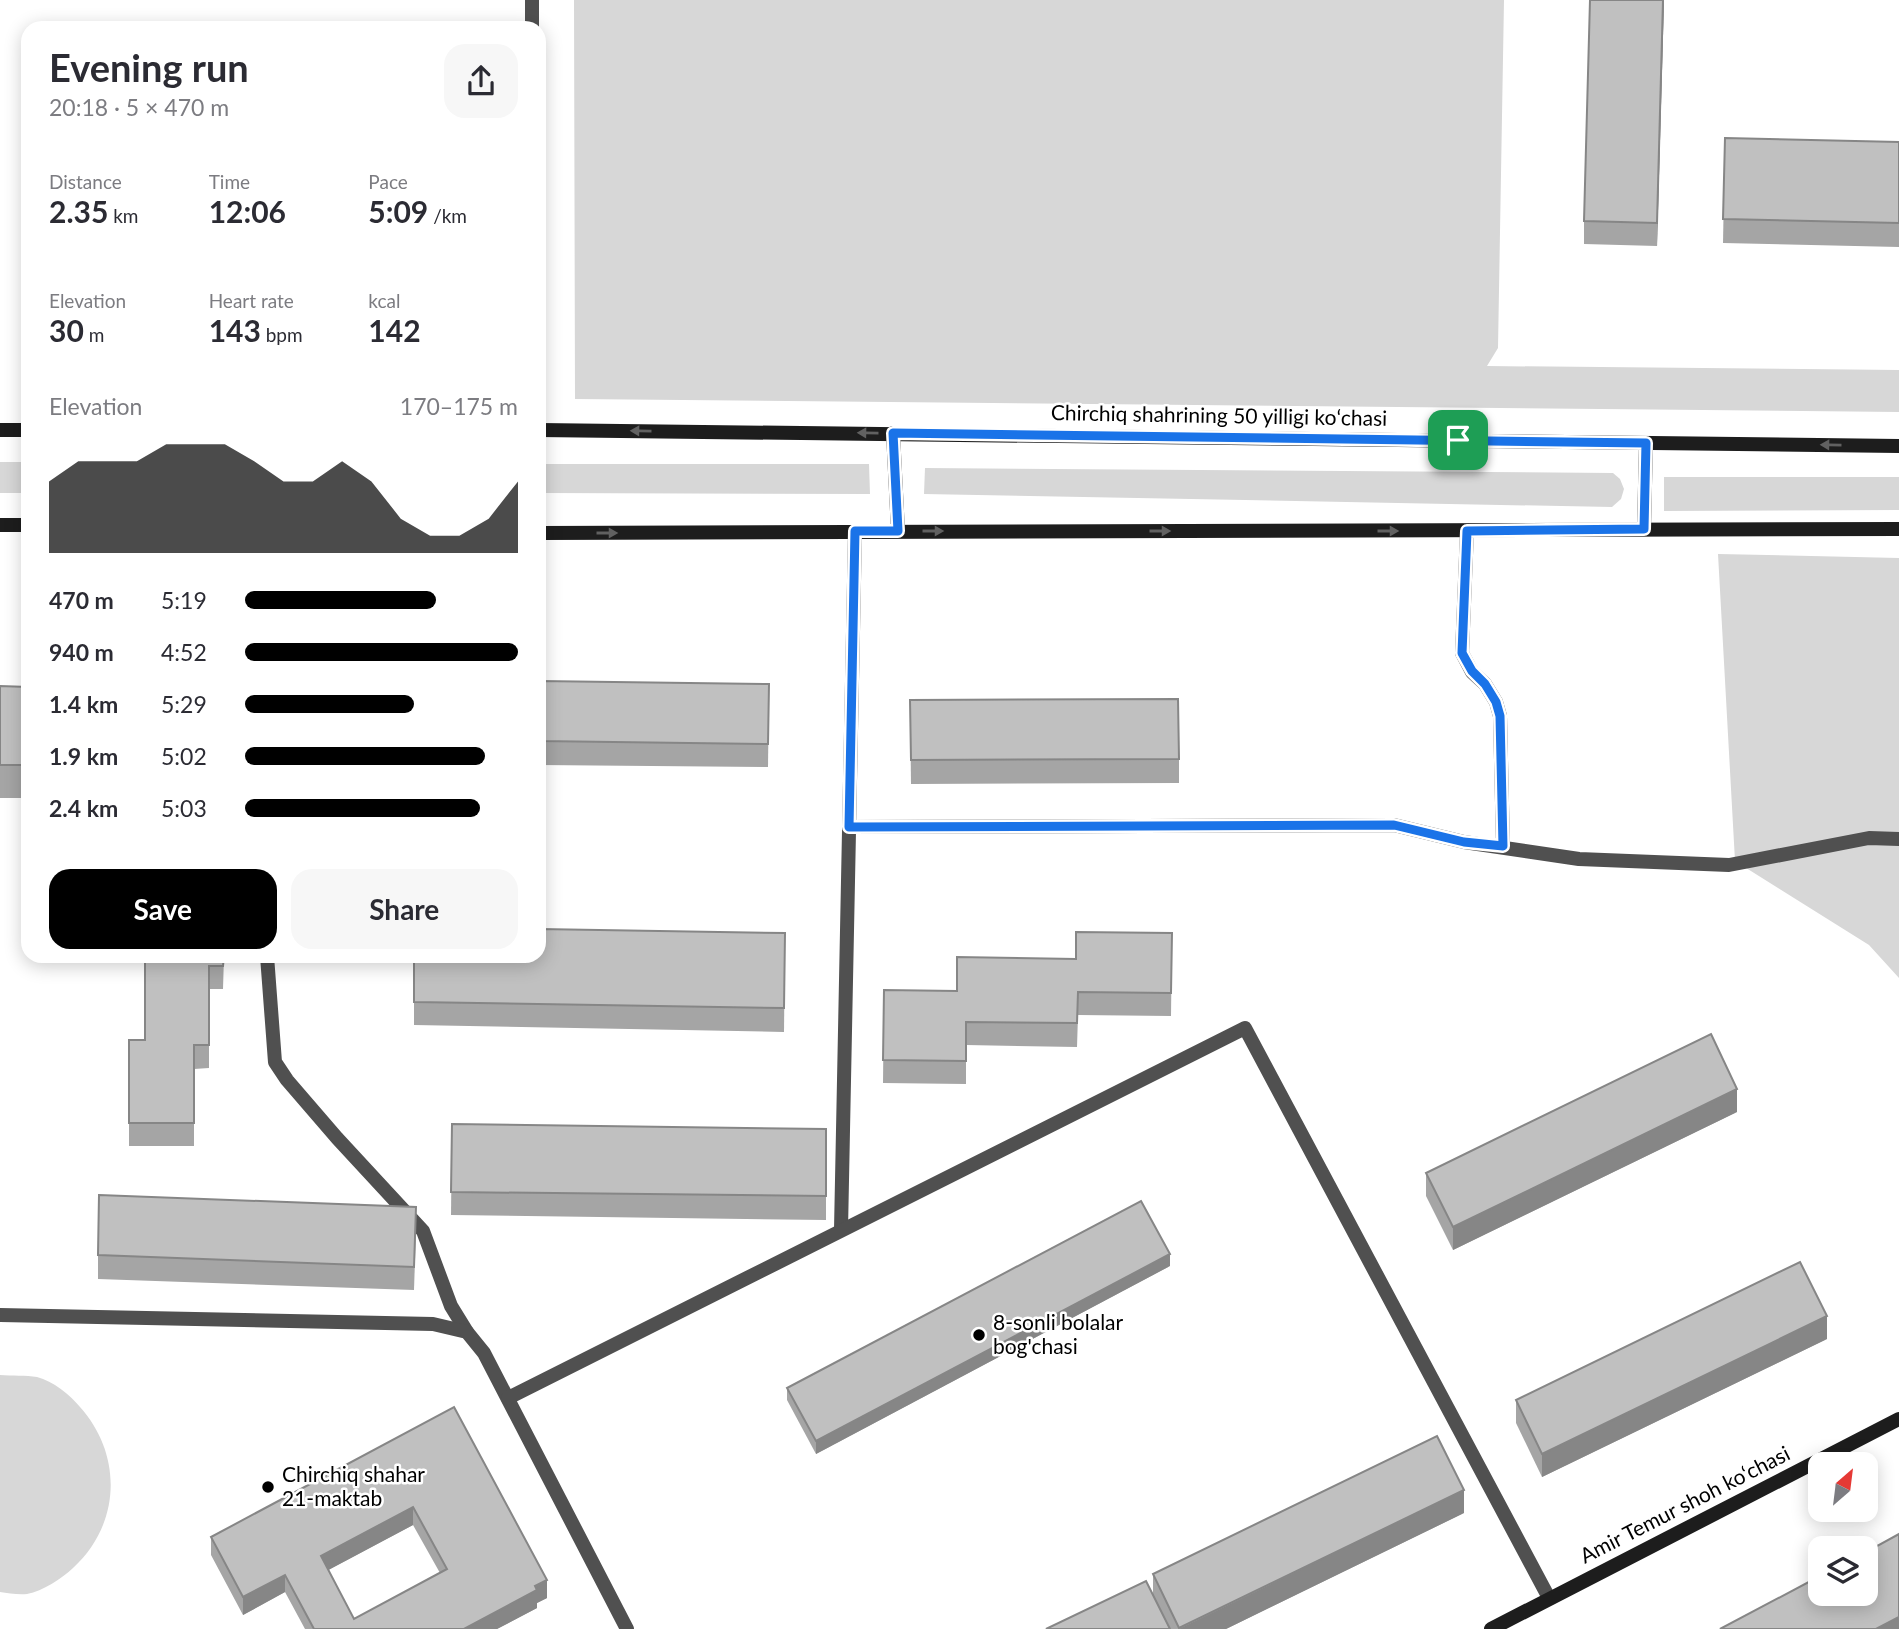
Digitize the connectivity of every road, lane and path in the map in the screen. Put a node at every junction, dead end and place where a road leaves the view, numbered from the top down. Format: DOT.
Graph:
graph roads {
  1 [pos="532,0"];
  2 [pos="532,21"];
  3 [pos="0,430"];
  4 [pos="21,430"];
  5 [pos="546,430"];
  6 [pos="893,433"];
  7 [pos="1646,443"];
  8 [pos="1899,446"];
  9 [pos="0,525"];
  10 [pos="21,525"];
  11 [pos="1644,529"];
  12 [pos="1899,529"];
  13 [pos="855,531"];
  14 [pos="898,531"];
  15 [pos="1467,531"];
  16 [pos="546,533"];
  17 [pos="849,827"];
  18 [pos="1899,839"];
  19 [pos="1503,846"];
  20 [pos="268,963"];
  21 [pos="841,1230"];
  22 [pos="0,1315"];
  23 [pos="467,1332"];
  24 [pos="508,1398"];
  25 [pos="1899,1419"];
  26 [pos="1549,1598"];
  27 [pos="627,1629"];
  28 [pos="1491,1629"];
  1 -- 2 [label="street"];
  3 -- 4 [label="main road"];
  6 -- 5 [label="main road, Chirchiq shahrining 50 yilligi koʻchasi, one-way"];
  6 -- 7 [label="main road, Chirchiq shahrining 50 yilligi koʻchasi"];
  6 -- 14 [label="main road"];
  8 -- 7 [label="main road, Chirchiq shahrining 50 yilligi koʻchasi, one-way"];
  7 -- 11 [label="main road"];
  9 -- 10 [label="main road"];
  11 -- 12 [label="main road"];
  11 -- 15 [label="main road"];
  13 -- 14 [label="main road"];
  16 -- 13 [label="main road, one-way"];
  13 -- 17 [label="street"];
  14 -- 15 [label="main road, one-way"];
  15 -- 19 [label="street"];
  17 -- 19 [label="street"];
  17 -- 21 [label="street"];
  18 -- 19 [label="street"];
  20 -- 23 [label="street"];
  21 -- 24 [label="street"];
  21 -- 26 [label="street"];
  22 -- 23 [label="street"];
  23 -- 24 [label="street"];
  24 -- 27 [label="street"];
  25 -- 26 [label="main road, Amir Temur shoh ko‘chasi"];
  26 -- 28 [label="main road, Amir Temur shoh ko‘chasi"];
}
